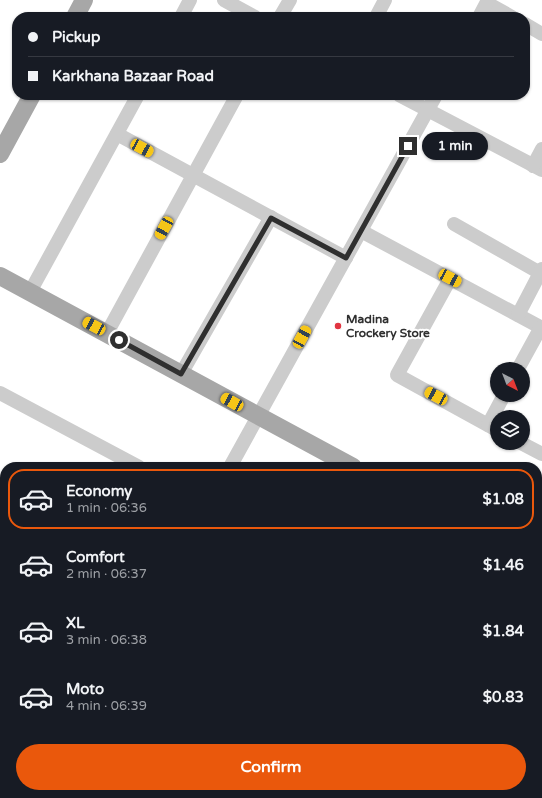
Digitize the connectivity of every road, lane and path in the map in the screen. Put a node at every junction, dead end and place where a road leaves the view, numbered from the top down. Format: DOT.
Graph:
graph roads {
  1 [pos="84,0"];
  2 [pos="190,0"];
  3 [pos="224,0"];
  4 [pos="290,0"];
  5 [pos="385,0"];
  6 [pos="488,2"];
  7 [pos="78,12"];
  8 [pos="184,12"];
  9 [pos="246,12"];
  10 [pos="283,12"];
  11 [pos="379,12"];
  12 [pos="482,12"];
  13 [pos="504,12"];
  14 [pos="530,27"];
  15 [pos="542,34"];
  16 [pos="29,100"];
  17 [pos="135,100"];
  18 [pos="234,100"];
  19 [pos="408,100"];
  20 [pos="434,100"];
  21 [pos="428,111"];
  22 [pos="117,134"];
  23 [pos="542,149"];
  24 [pos="0,154"];
  25 [pos="538,168"];
  26 [pos="193,175"];
  27 [pos="271,218"];
  28 [pos="454,224"];
  29 [pos="361,231"];
  30 [pos="346,258"];
  31 [pos="541,272"];
  32 [pos="0,276"];
  33 [pos="450,278"];
  34 [pos="30,292"];
  35 [pos="518,315"];
  36 [pos="541,328"];
  37 [pos="106,334"];
  38 [pos="522,362"];
  39 [pos="181,374"];
  40 [pos="0,393"];
  41 [pos="258,416"];
  42 [pos="490,425"];
  43 [pos="530,448"];
  44 [pos="542,454"];
  45 [pos="131,462"];
  46 [pos="233,462"];
  47 [pos="344,462"];
  1 -- 7 [label="main road"];
  2 -- 8 [label="street"];
  3 -- 9 [label="street"];
  4 -- 10 [label="street"];
  5 -- 11 [label="street"];
  6 -- 12 [label="street"];
  6 -- 13 [label="street"];
  14 -- 15 [label="street"];
  16 -- 24 [label="main road"];
  17 -- 22 [label="street"];
  18 -- 26 [label="street"];
  19 -- 21 [label="street"];
  20 -- 21 [label="street"];
  21 -- 25 [label="street"];
  21 -- 29 [label="street"];
  22 -- 26 [label="street"];
  22 -- 34 [label="street"];
  23 -- 25 [label="street"];
  26 -- 27 [label="street"];
  26 -- 37 [label="street"];
  27 -- 30 [label="street"];
  27 -- 39 [label="street"];
  28 -- 31 [label="street"];
  29 -- 30 [label="street"];
  29 -- 33 [label="street"];
  30 -- 41 [label="street"];
  31 -- 35 [label="street"];
  32 -- 34 [label="main road"];
  33 -- 35 [label="street"];
  33 -- 42 [label="street"];
  34 -- 37 [label="main road"];
  35 -- 36 [label="street"];
  36 -- 38 [label="street"];
  37 -- 39 [label="main road"];
  39 -- 41 [label="main road"];
  40 -- 45 [label="street"];
  41 -- 46 [label="street"];
  41 -- 47 [label="main road"];
  43 -- 44 [label="street"];
}
